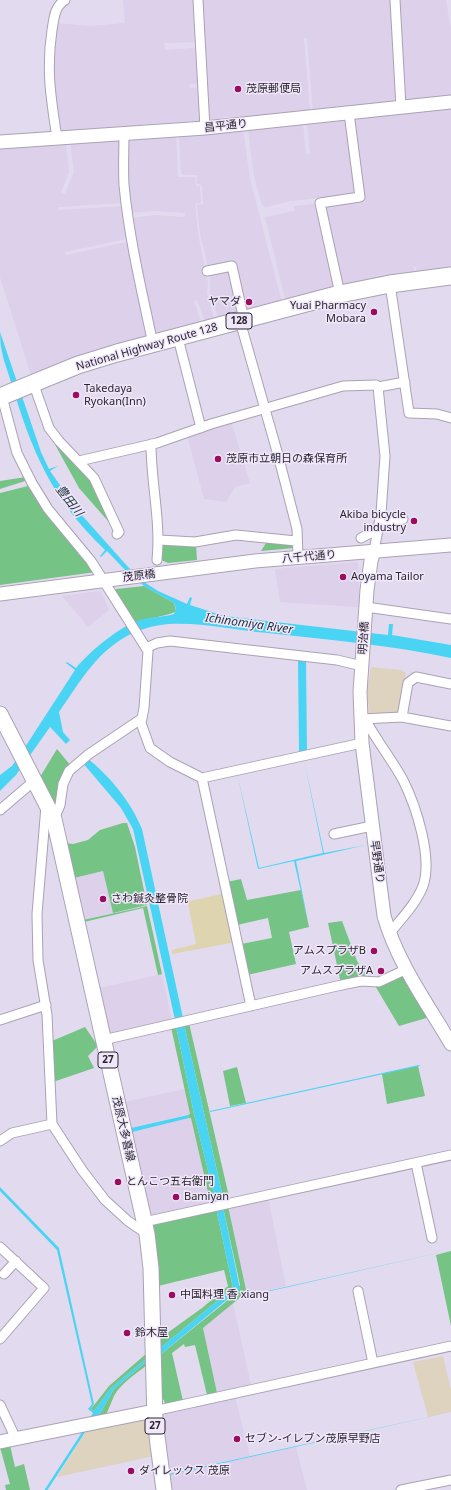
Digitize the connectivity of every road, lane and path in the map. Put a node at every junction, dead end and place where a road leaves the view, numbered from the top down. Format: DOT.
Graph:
graph roads {
  1 [pos="65,0"];
  2 [pos="198,0"];
  3 [pos="394,0"];
  4 [pos="451,102"];
  5 [pos="401,107"];
  6 [pos="349,113"];
  7 [pos="205,128"];
  8 [pos="124,133"];
  9 [pos="57,138"];
  10 [pos="0,142"];
  11 [pos="207,271"];
  12 [pos="451,276"];
  13 [pos="390,284"];
  14 [pos="340,294"];
  15 [pos="242,320"];
  16 [pos="178,338"];
  17 [pos="153,344"];
  18 [pos="405,382"];
  19 [pos="32,385"];
  20 [pos="378,387"];
  21 [pos="2,395"];
  22 [pos="265,408"];
  23 [pos="451,418"];
  24 [pos="201,428"];
  25 [pos="151,444"];
  26 [pos="78,461"];
  27 [pos="403,519"];
  28 [pos="378,530"];
  29 [pos="117,534"];
  30 [pos="361,538"];
  31 [pos="159,540"];
  32 [pos="296,541"];
  33 [pos="451,545"];
  34 [pos="374,551"];
  35 [pos="298,557"];
  36 [pos="157,560"];
  37 [pos="167,572"];
  38 [pos="107,580"];
  39 [pos="0,594"];
  40 [pos="366,610"];
  41 [pos="451,619"];
  42 [pos="146,648"];
  43 [pos="362,664"];
  44 [pos="451,684"];
  45 [pos="0,714"];
  46 [pos="402,718"];
  47 [pos="141,719"];
  48 [pos="362,719"];
  49 [pos="451,726"];
  50 [pos="362,743"];
  51 [pos="202,778"];
  52 [pos="33,779"];
  53 [pos="46,804"];
  54 [pos="0,810"];
  55 [pos="54,819"];
  56 [pos="372,826"];
  57 [pos="334,834"];
  58 [pos="389,934"];
  59 [pos="406,969"];
  60 [pos="46,1005"];
  61 [pos="251,1006"];
  62 [pos="0,1020"];
  63 [pos="103,1040"];
  64 [pos="451,1044"];
  65 [pos="52,1124"];
  66 [pos="0,1140"];
  67 [pos="451,1155"];
  68 [pos="416,1163"];
  69 [pos="145,1228"];
  70 [pos="432,1238"];
  71 [pos="0,1247"];
  72 [pos="16,1261"];
  73 [pos="4,1274"];
  74 [pos="358,1291"];
  75 [pos="0,1339"];
  76 [pos="451,1346"];
  77 [pos="373,1363"];
  78 [pos="0,1405"];
  79 [pos="154,1411"];
  80 [pos="16,1439"];
  81 [pos="0,1442"];
  82 [pos="451,1480"];
  83 [pos="164,1490"];
  84 [pos="401,1490"];
  1 -- 9 [label="street"];
  2 -- 7 [label="street"];
  3 -- 5 [label="street"];
  4 -- 5 [label="street, 昌平通り"];
  5 -- 6 [label="street, 昌平通り"];
  6 -- 7 [label="street, 昌平通り"];
  6 -- 14 [label="street"];
  7 -- 8 [label="street, 昌平通り"];
  8 -- 9 [label="street, 昌平通り"];
  8 -- 17 [label="street"];
  9 -- 10 [label="street, 昌平通り"];
  11 -- 15 [label="street"];
  12 -- 13 [label="highway, National Highway Route 128 / 128"];
  13 -- 14 [label="highway, National Highway Route 128 / 128"];
  13 -- 18 [label="street"];
  14 -- 15 [label="highway, National Highway Route 128 / 128"];
  15 -- 16 [label="highway, National Highway Route 128 / 128"];
  15 -- 22 [label="street"];
  16 -- 17 [label="highway, National Highway Route 128 / 128"];
  16 -- 24 [label="street"];
  17 -- 19 [label="highway, National Highway Route 128 / 128"];
  18 -- 20 [label="street"];
  18 -- 23 [label="street"];
  19 -- 21 [label="highway, National Highway Route 128 / 128"];
  19 -- 26 [label="street"];
  20 -- 22 [label="street"];
  20 -- 28 [label="street"];
  21 -- 38 [label="street"];
  22 -- 24 [label="street"];
  22 -- 32 [label="street"];
  24 -- 25 [label="street"];
  25 -- 26 [label="street"];
  25 -- 31 [label="street"];
  26 -- 29 [label="street"];
  27 -- 28 [label="street"];
  28 -- 30 [label="street"];
  28 -- 34 [label="street"];
  31 -- 32 [label="street"];
  31 -- 36 [label="street"];
  32 -- 35 [label="street"];
  33 -- 34 [label="street, 八千代通り"];
  34 -- 35 [label="street, 八千代通り"];
  34 -- 40 [label="street"];
  35 -- 37 [label="street, 八千代通り"];
  37 -- 38 [label="street, 茂原橋"];
  38 -- 39 [label="street"];
  38 -- 42 [label="street"];
  40 -- 41 [label="street"];
  40 -- 43 [label="street, 明治橋"];
  42 -- 43 [label="street"];
  42 -- 47 [label="street"];
  43 -- 48 [label="street, 早野通り"];
  44 -- 46 [label="street"];
  45 -- 52 [label="main road, 27"];
  46 -- 48 [label="street"];
  46 -- 49 [label="street"];
  47 -- 51 [label="street"];
  47 -- 55 [label="street"];
  48 -- 50 [label="street, 早野通り"];
  48 -- 58 [label="street"];
  50 -- 51 [label="street"];
  50 -- 56 [label="street, 早野通り"];
  51 -- 61 [label="street"];
  52 -- 53 [label="main road, 茂原大多喜線 / 27"];
  52 -- 54 [label="street"];
  53 -- 55 [label="main road, 茂原大多喜線 / 27"];
  53 -- 60 [label="street"];
  55 -- 63 [label="main road, 茂原大多喜線 / 27"];
  56 -- 57 [label="street"];
  56 -- 58 [label="street, 早野通り"];
  58 -- 59 [label="street, 早野通り"];
  59 -- 61 [label="street"];
  59 -- 64 [label="street, 早野通り"];
  60 -- 62 [label="street"];
  60 -- 65 [label="street"];
  61 -- 63 [label="street"];
  63 -- 69 [label="main road, 茂原大多喜線 / 27"];
  65 -- 66 [label="street"];
  65 -- 69 [label="street"];
  67 -- 68 [label="street"];
  68 -- 69 [label="street"];
  68 -- 70 [label="street"];
  69 -- 79 [label="main road, 茂原大多喜線 / 27"];
  71 -- 72 [label="street"];
  72 -- 73 [label="street"];
  72 -- 75 [label="street"];
  74 -- 77 [label="street"];
  76 -- 77 [label="street"];
  77 -- 79 [label="street"];
  78 -- 80 [label="street"];
  79 -- 80 [label="street"];
  79 -- 83 [label="main road, 茂原大多喜線 / 27"];
  80 -- 81 [label="street"];
  82 -- 84 [label="street"];
}
